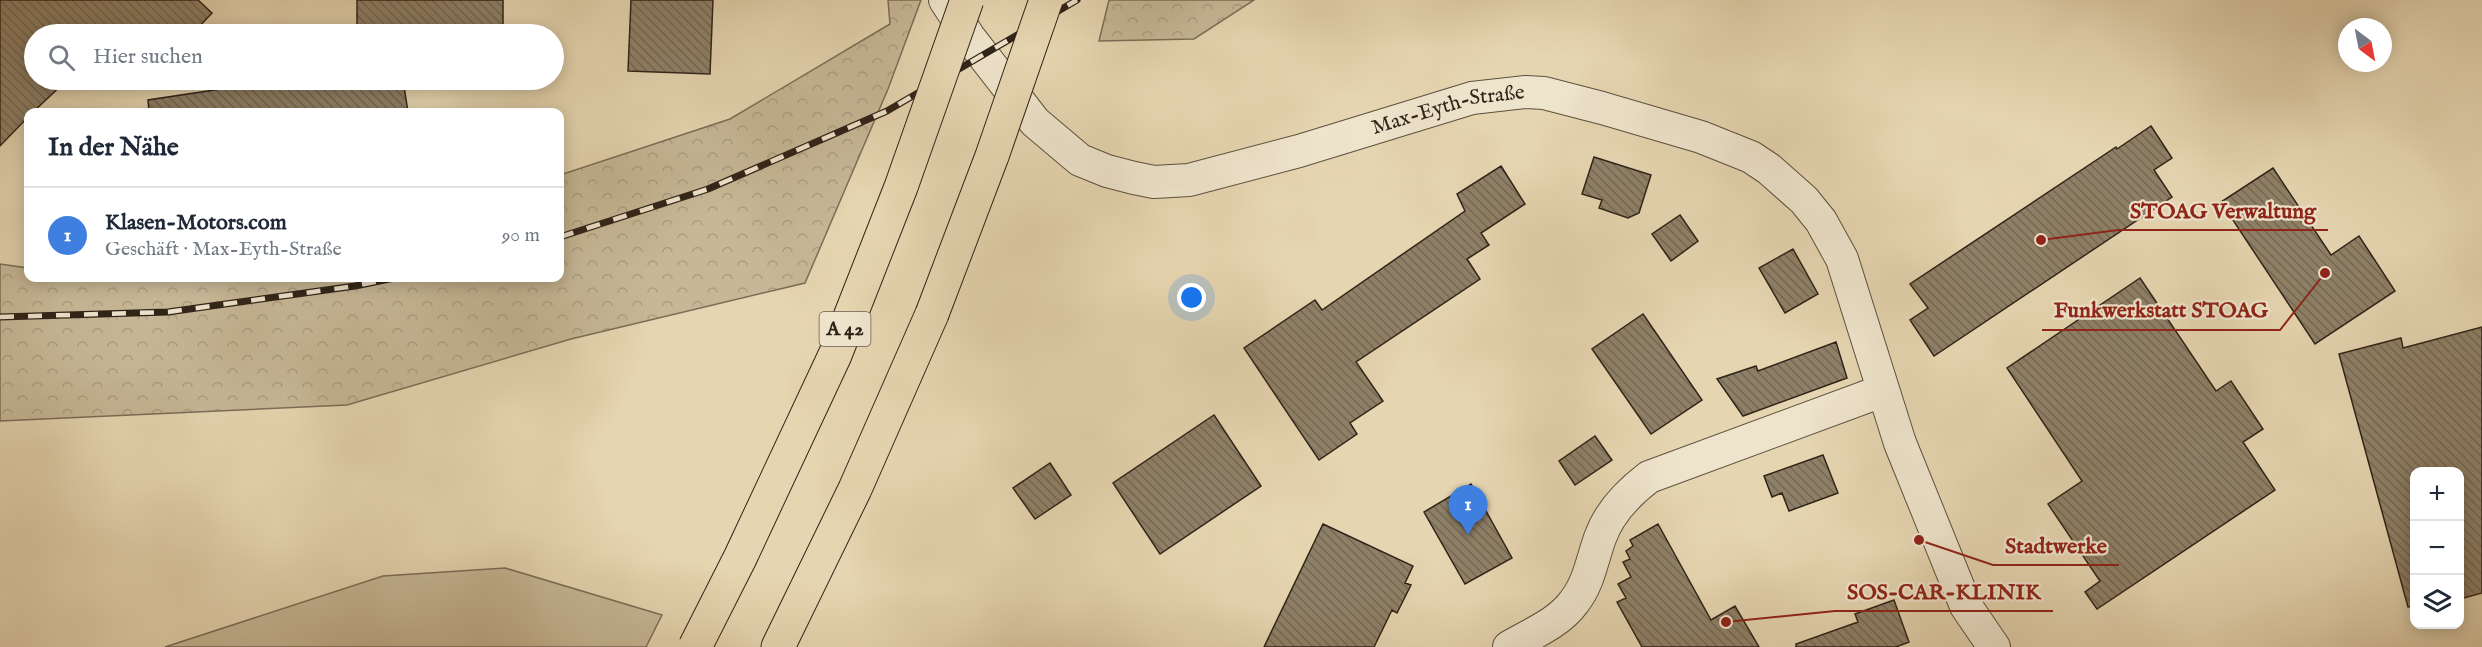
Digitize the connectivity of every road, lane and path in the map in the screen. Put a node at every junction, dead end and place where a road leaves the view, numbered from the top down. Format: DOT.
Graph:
graph roads {
  1 [pos="945,0"];
  2 [pos="967,0"];
  3 [pos="1046,0"];
  4 [pos="1882,392"];
  5 [pos="695,647"];
  6 [pos="778,647"];
  7 [pos="1509,647"];
  8 [pos="1994,647"];
  1 -- 4 [label="street, Max-Eyth-Straße"];
  2 -- 5 [label="highway, A 42, bridge"];
  3 -- 6 [label="highway, bridge"];
  4 -- 7 [label="street"];
  4 -- 8 [label="street, Max-Eyth-Straße"];
}
